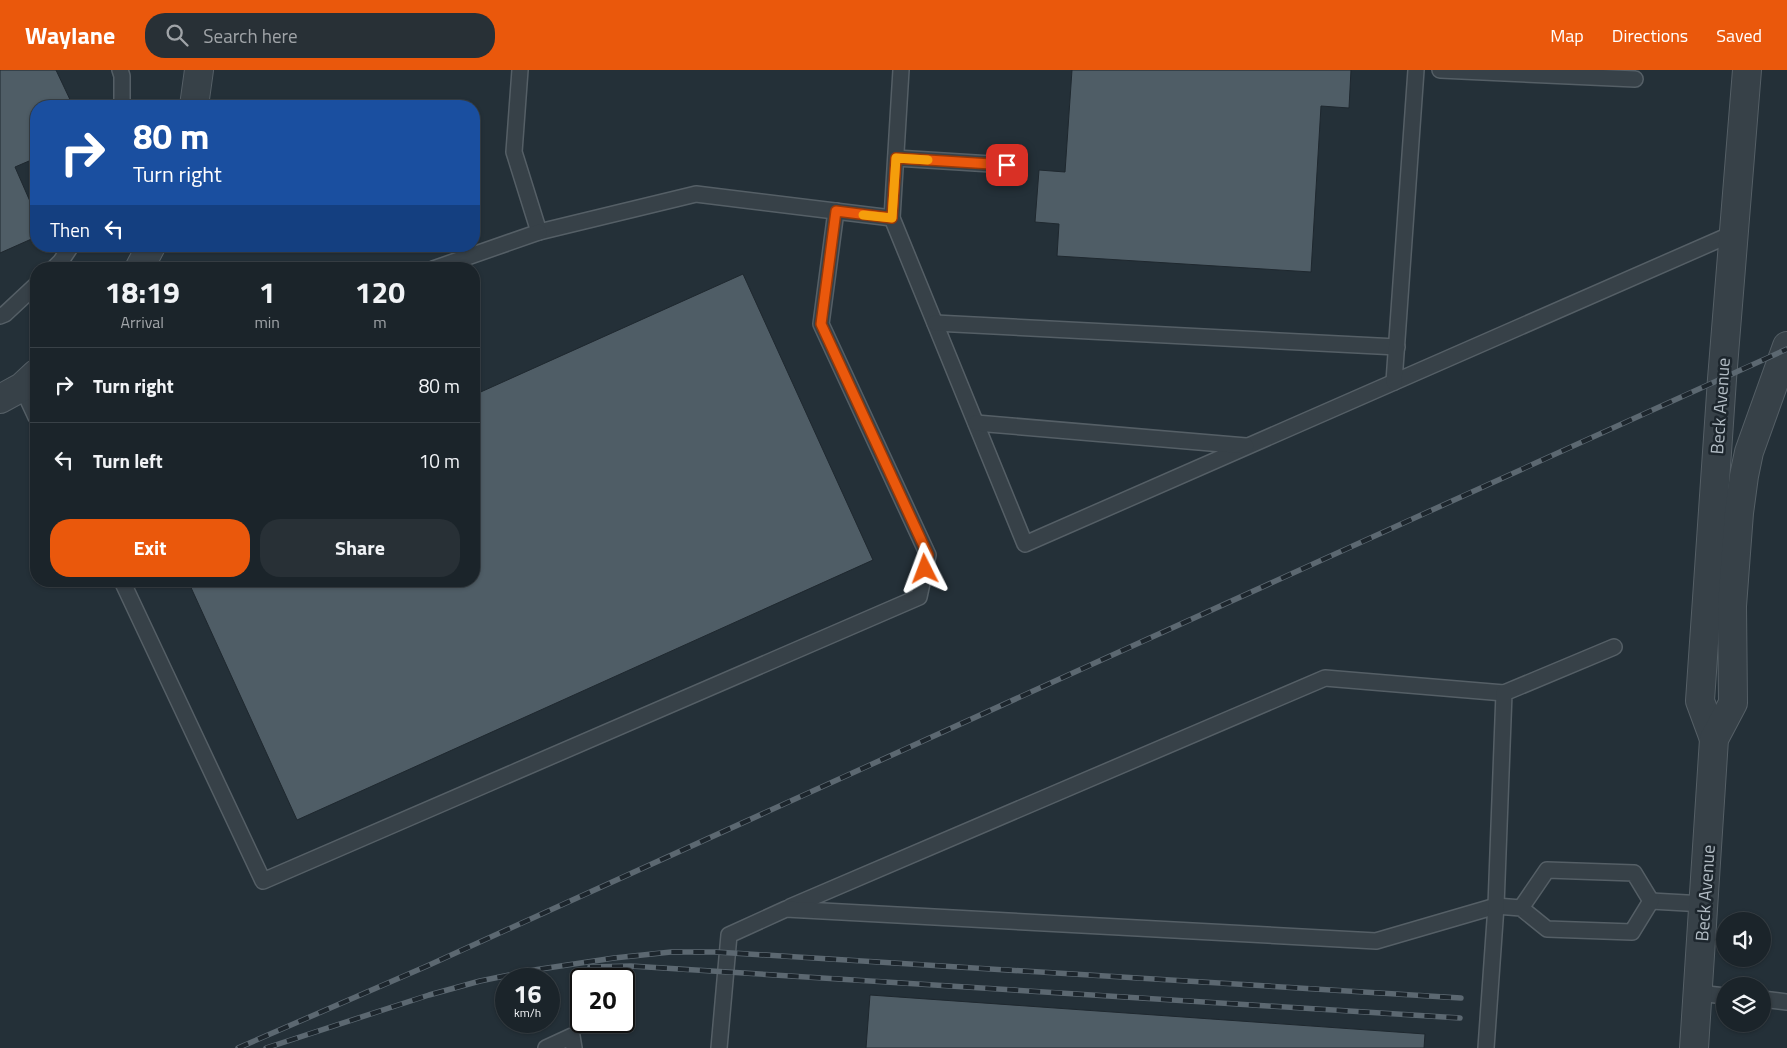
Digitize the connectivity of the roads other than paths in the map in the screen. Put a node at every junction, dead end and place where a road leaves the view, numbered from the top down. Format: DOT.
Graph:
graph roads {
  1 [pos="120,70"];
  2 [pos="199,70"];
  3 [pos="520,70"];
  4 [pos="901,70"];
  5 [pos="1416,70"];
  6 [pos="1440,70"];
  7 [pos="1747,70"];
  8 [pos="1635,79"];
  9 [pos="122,100"];
  10 [pos="195,100"];
  11 [pos="896,158"];
  12 [pos="1007,165"];
  13 [pos="836,211"];
  14 [pos="892,218"];
  15 [pos="539,232"];
  16 [pos="1734,233"];
  17 [pos="68,252"];
  18 [pos="60,262"];
  19 [pos="453,262"];
  20 [pos="30,290"];
  21 [pos="0,316"];
  22 [pos="935,323"];
  23 [pos="1787,346"];
  24 [pos="1397,347"];
  25 [pos="1394,382"];
  26 [pos="19,387"];
  27 [pos="30,406"];
  28 [pos="976,423"];
  29 [pos="1249,446"];
  30 [pos="125,587"];
  31 [pos="1614,648"];
  32 [pos="1504,693"];
  33 [pos="1714,739"];
  34 [pos="1651,901"];
  35 [pos="1704,904"];
  36 [pos="1496,906"];
  37 [pos="1520,908"];
  38 [pos="786,909"];
  39 [pos="1698,993"];
  40 [pos="1716,995"];
  41 [pos="1771,1000"];
  42 [pos="1787,1002"];
  43 [pos="546,1048"];
  44 [pos="574,1048"];
  45 [pos="719,1048"];
  46 [pos="1486,1048"];
  47 [pos="1694,1048"];
  1 -- 9 [label="lane"];
  2 -- 10 [label="street"];
  3 -- 15 [label="lane"];
  4 -- 11 [label="lane"];
  5 -- 24 [label="lane"];
  6 -- 8 [label="lane"];
  7 -- 16 [label="street, Beck Avenue"];
  11 -- 12 [label="lane"];
  11 -- 14 [label="lane"];
  13 -- 14 [label="lane"];
  13 -- 15 [label="lane"];
  13 -- 30 [label="lane"];
  14 -- 22 [label="lane"];
  15 -- 19 [label="lane"];
  16 -- 25 [label="lane"];
  16 -- 33 [label="street, Beck Avenue"];
  17 -- 18 [label="lane"];
  20 -- 21 [label="lane"];
  22 -- 24 [label="lane"];
  22 -- 28 [label="lane"];
  23 -- 33 [label="street, Beck Avenue"];
  24 -- 25 [label="lane"];
  25 -- 29 [label="lane"];
  26 -- 27 [label="lane"];
  28 -- 29 [label="lane"];
  28 -- 29 [label="lane"];
  31 -- 32 [label="lane"];
  32 -- 36 [label="lane"];
  32 -- 38 [label="lane"];
  33 -- 35 [label="street, Beck Avenue"];
  34 -- 35 [label="lane"];
  34 -- 37 [label="lane"];
  34 -- 37 [label="lane"];
  35 -- 39 [label="street, Beck Avenue"];
  36 -- 37 [label="lane"];
  36 -- 38 [label="lane"];
  36 -- 46 [label="lane"];
  38 -- 45 [label="lane"];
  39 -- 40 [label="lane"];
  39 -- 47 [label="street, Beck Avenue"];
  41 -- 42 [label="lane"];
  43 -- 44 [label="lane"];
}
